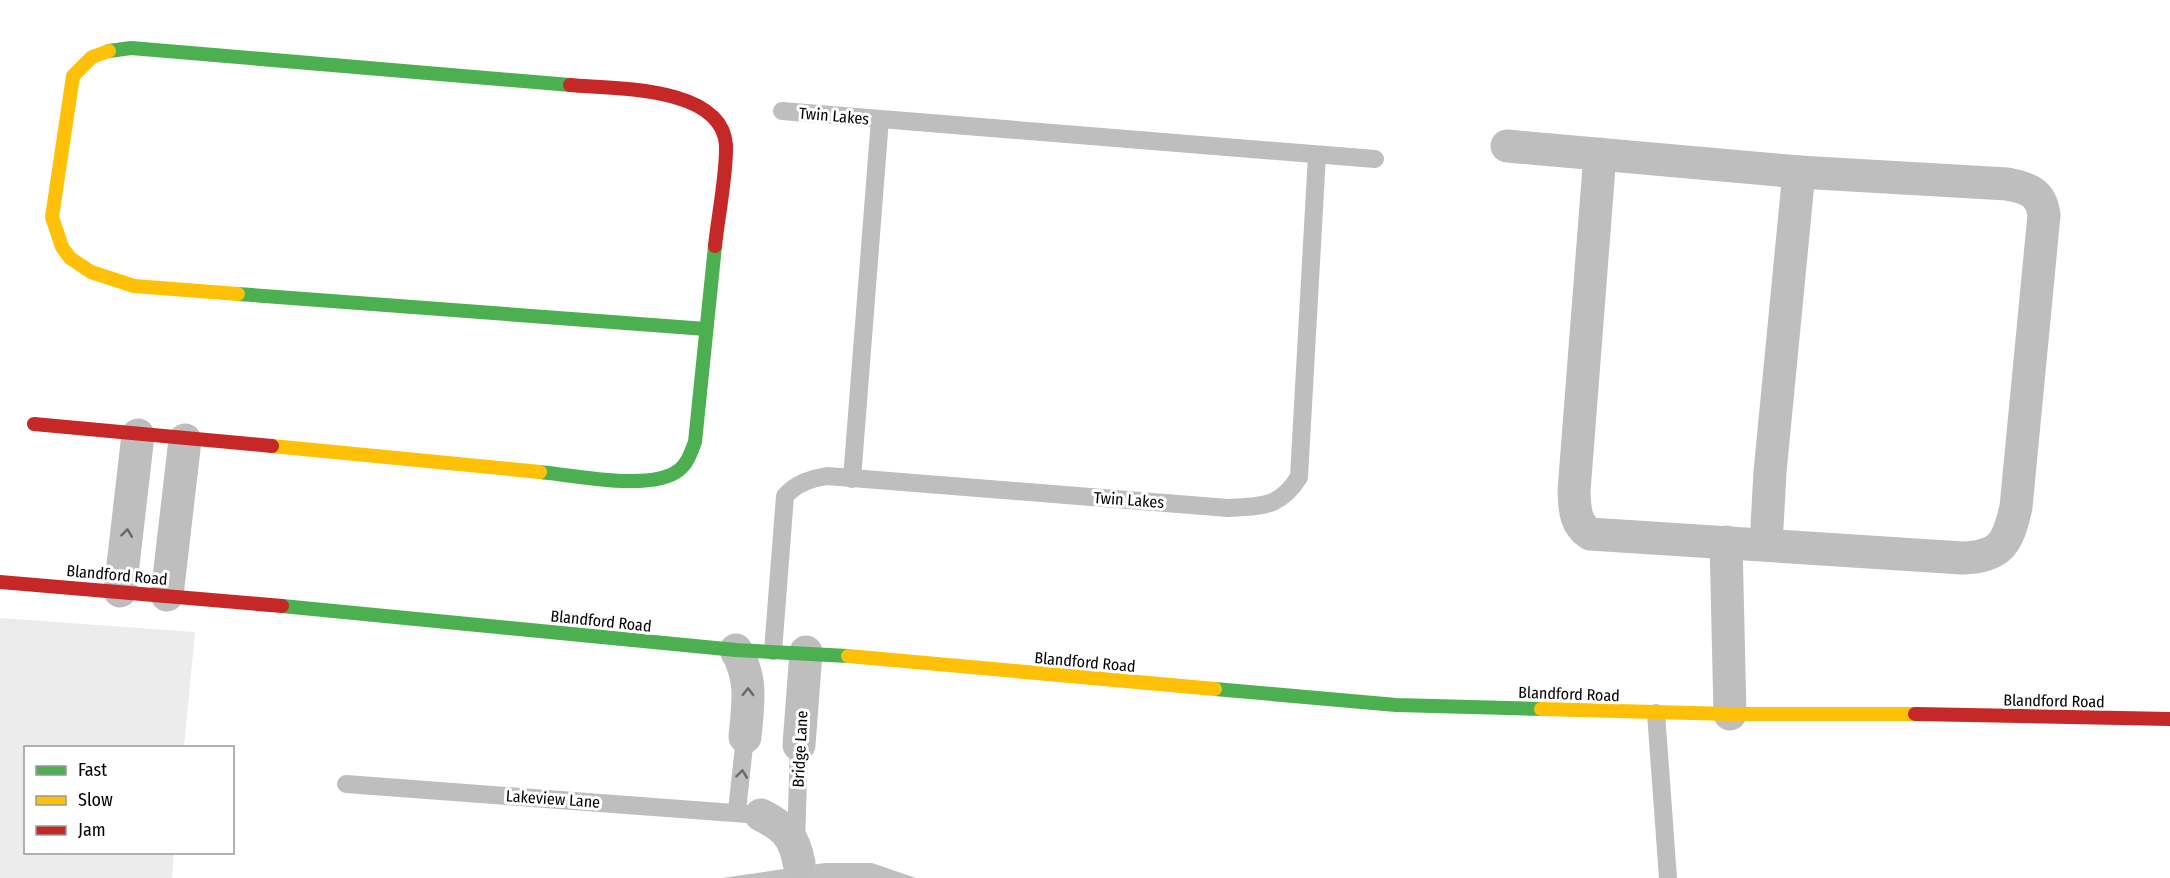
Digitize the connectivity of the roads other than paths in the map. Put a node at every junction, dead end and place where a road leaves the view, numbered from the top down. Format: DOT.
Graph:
graph roads {
  1 [pos="782,111"];
  2 [pos="880,119"];
  3 [pos="1507,146"];
  4 [pos="1317,154"];
  5 [pos="1600,154"];
  6 [pos="1375,159"];
  7 [pos="1799,172"];
  8 [pos="706,329"];
  9 [pos="34,424"];
  10 [pos="138,435"];
  11 [pos="185,440"];
  12 [pos="852,479"];
  13 [pos="1726,542"];
  14 [pos="1766,545"];
  15 [pos="0,582"];
  16 [pos="120,591"];
  17 [pos="167,595"];
  18 [pos="736,650"];
  19 [pos="773,651"];
  20 [pos="806,652"];
  21 [pos="1656,713"];
  22 [pos="1730,714"];
  23 [pos="2170,719"];
  24 [pos="746,737"];
  25 [pos="799,745"];
  26 [pos="346,784"];
  27 [pos="749,813"];
  28 [pos="799,863"];
  29 [pos="1668,878"];
  1 -- 2 [label="lane, Twin Lakes"];
  2 -- 4 [label="lane, Twin Lakes"];
  2 -- 12 [label="lane"];
  3 -- 5 [label="street"];
  4 -- 6 [label="lane, Twin Lakes"];
  4 -- 12 [label="lane, Twin Lakes"];
  5 -- 7 [label="street"];
  5 -- 13 [label="street"];
  7 -- 14 [label="street"];
  7 -- 14 [label="street"];
  8 -- 8 [label="street"];
  8 -- 11 [label="street"];
  9 -- 10 [label="street"];
  10 -- 11 [label="street"];
  16 -- 10 [label="street, one-way"];
  11 -- 17 [label="street"];
  12 -- 19 [label="lane, Twin Lakes"];
  13 -- 14 [label="street"];
  13 -- 22 [label="street"];
  15 -- 16 [label="street, Blandford Road"];
  16 -- 17 [label="street, Blandford Road"];
  17 -- 18 [label="street, Blandford Road"];
  18 -- 19 [label="street, Blandford Road"];
  24 -- 18 [label="street, one-way"];
  19 -- 20 [label="street, Blandford Road"];
  20 -- 21 [label="street, Blandford Road"];
  20 -- 25 [label="street, Bridge Lane"];
  21 -- 22 [label="street, Blandford Road"];
  21 -- 29 [label="lane"];
  22 -- 23 [label="street, Blandford Road"];
  27 -- 24 [label="lane, one-way"];
  25 -- 28 [label="lane, Bridge Lane"];
  26 -- 27 [label="lane, Lakeview Lane"];
  27 -- 28 [label="street, Bridge Lane"];
}
